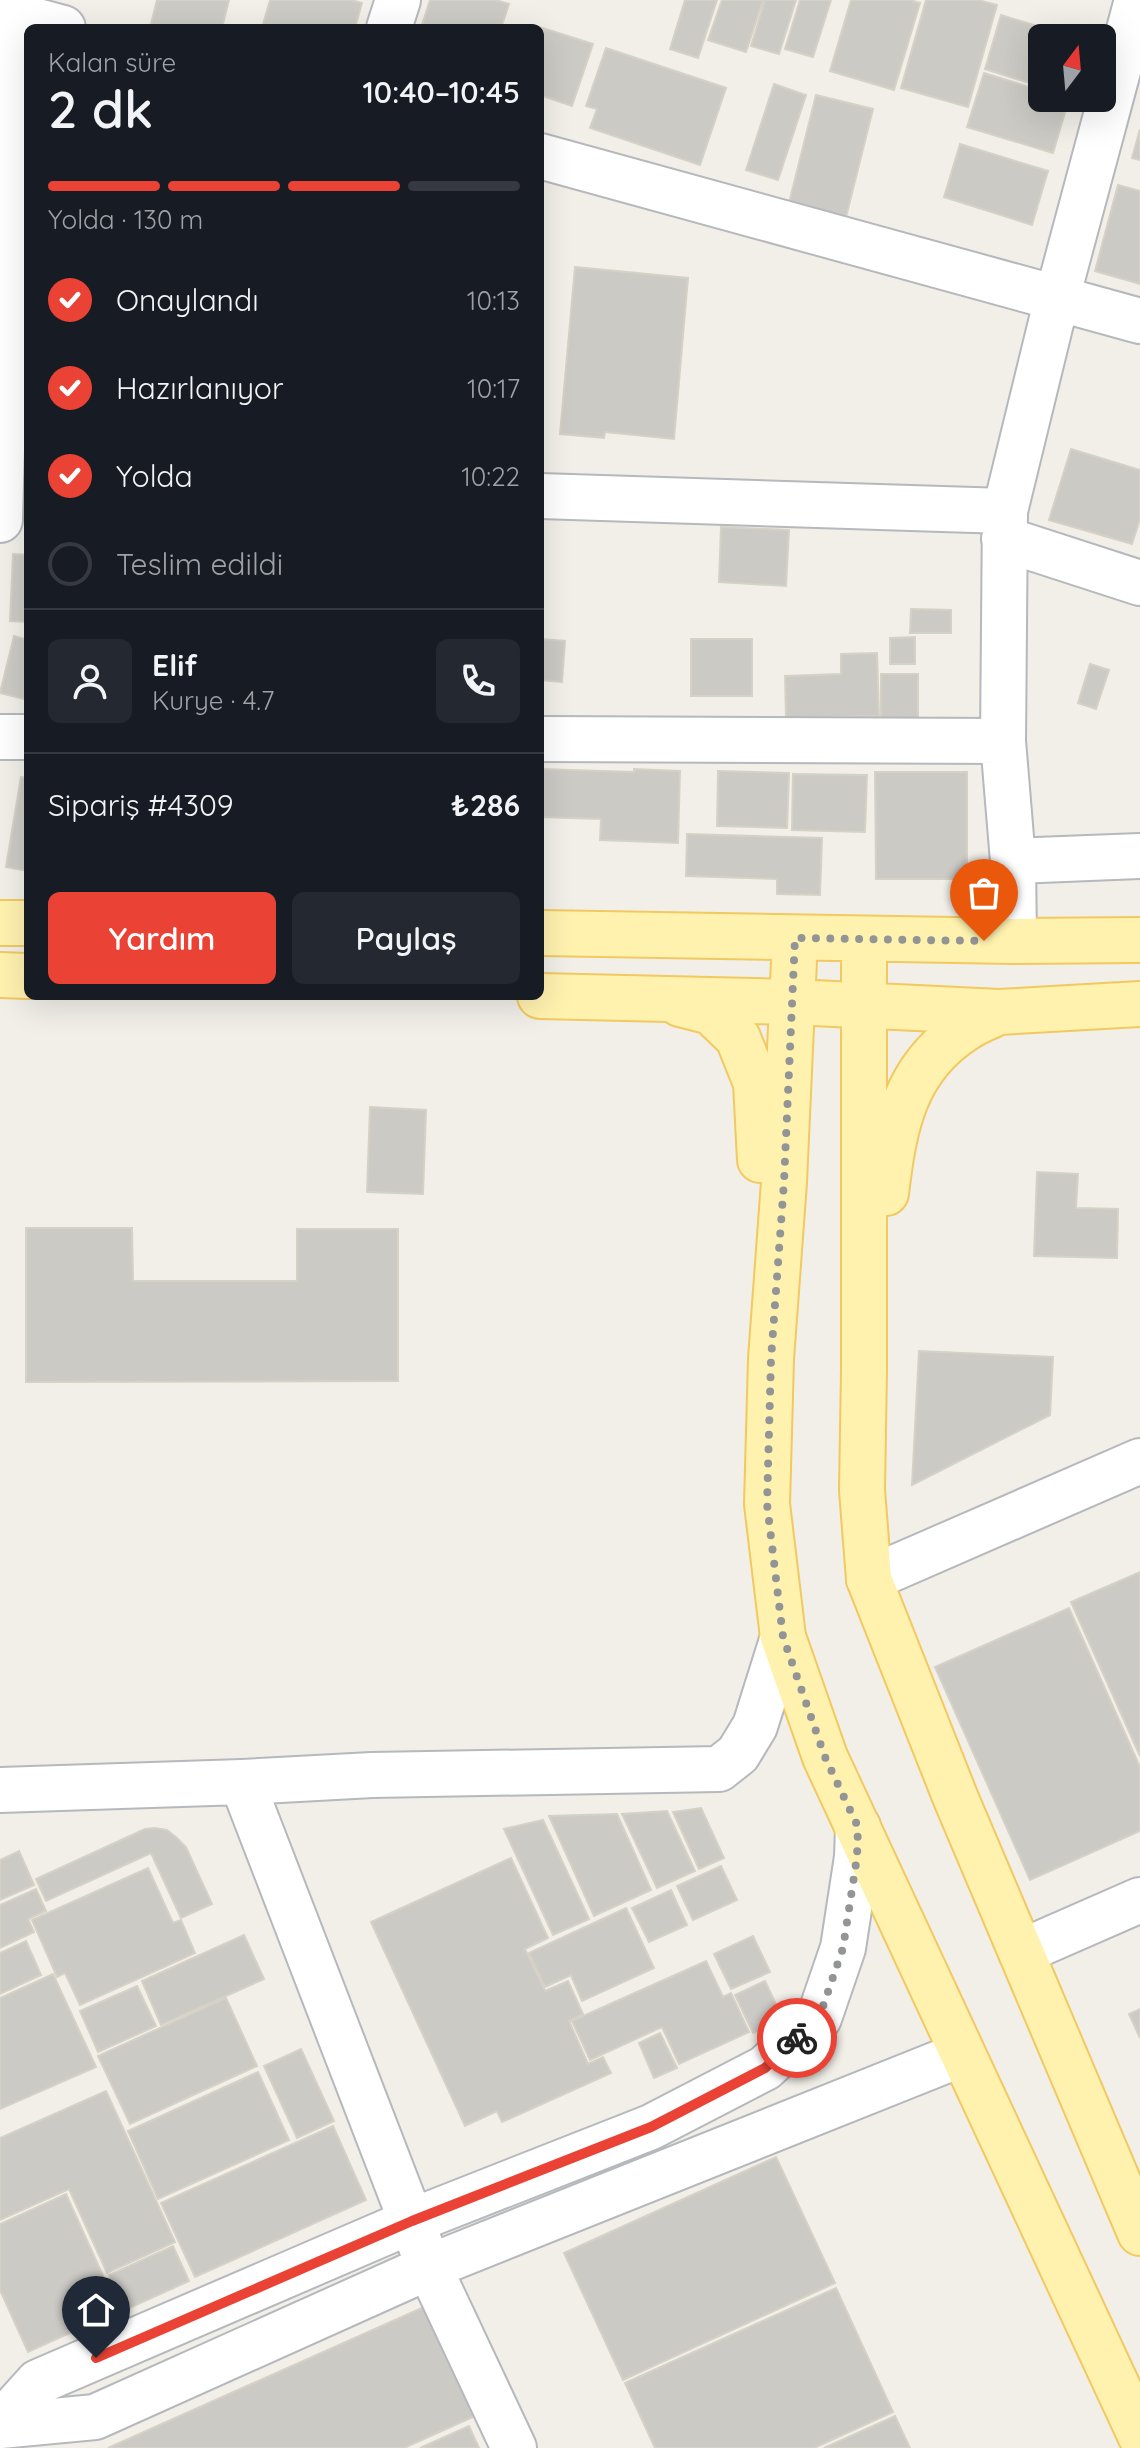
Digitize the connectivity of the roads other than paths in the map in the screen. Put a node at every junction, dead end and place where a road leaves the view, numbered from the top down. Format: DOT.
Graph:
graph roads {
  1 [pos="398,0"];
  2 [pos="1,11"];
  3 [pos="1135,22"];
  4 [pos="48,24"];
  5 [pos="390,24"];
  6 [pos="544,157"];
  7 [pos="4,241"];
  8 [pos="1057,298"];
  9 [pos="1140,321"];
  10 [pos="10,493"];
  11 [pos="544,496"];
  12 [pos="1005,525"];
  13 [pos="1140,583"];
  14 [pos="0,737"];
  15 [pos="24,737"];
  16 [pos="544,739"];
  17 [pos="1003,741"];
  18 [pos="1140,856"];
  19 [pos="1013,861"];
  20 [pos="0,923"];
  21 [pos="24,923"];
  22 [pos="544,933"];
  23 [pos="795,938"];
  24 [pos="864,939"];
  25 [pos="1140,940"];
  26 [pos="1014,941"];
  27 [pos="0,975"];
  28 [pos="24,976"];
  29 [pos="544,996"];
  30 [pos="662,1000"];
  31 [pos="793,1002"];
  32 [pos="1140,1004"];
  33 [pos="864,1006"];
  34 [pos="999,1012"];
  35 [pos="771,1359"];
  36 [pos="864,1370"];
  37 [pos="1140,1461"];
  38 [pos="869,1579"];
  39 [pos="783,1637"];
  40 [pos="242,1782"];
  41 [pos="0,1790"];
  42 [pos="858,1827"];
  43 [pos="1140,1900"];
  44 [pos="1021,1952"];
  45 [pos="962,2054"];
  46 [pos="412,2221"];
  47 [pos="1140,2233"];
  48 [pos="429,2267"];
  49 [pos="0,2427"];
  50 [pos="1140,2435"];
  51 [pos="8,2448"];
  52 [pos="514,2448"];
  1 -- 5 [label="street"];
  2 -- 4 [label="street"];
  2 -- 7 [label="street"];
  3 -- 8 [label="street"];
  6 -- 8 [label="street"];
  7 -- 10 [label="street"];
  8 -- 9 [label="street"];
  8 -- 12 [label="street"];
  11 -- 12 [label="street"];
  12 -- 13 [label="street"];
  12 -- 17 [label="street"];
  14 -- 15 [label="street"];
  16 -- 17 [label="street"];
  17 -- 19 [label="street"];
  18 -- 19 [label="street"];
  19 -- 26 [label="street"];
  20 -- 21 [label="main road"];
  22 -- 23 [label="main road"];
  23 -- 24 [label="main road"];
  23 -- 31 [label="main road"];
  24 -- 26 [label="main road"];
  24 -- 33 [label="main road"];
  25 -- 26 [label="main road"];
  27 -- 28 [label="main road"];
  29 -- 30 [label="main road"];
  30 -- 31 [label="main road"];
  30 -- 35 [label="main road"];
  31 -- 33 [label="main road"];
  31 -- 35 [label="main road"];
  32 -- 34 [label="main road"];
  33 -- 34 [label="main road"];
  33 -- 36 [label="main road"];
  34 -- 36 [label="main road"];
  35 -- 39 [label="main road"];
  36 -- 38 [label="main road"];
  37 -- 38 [label="street"];
  38 -- 44 [label="main road"];
  39 -- 40 [label="street"];
  39 -- 42 [label="main road"];
  40 -- 41 [label="street"];
  40 -- 46 [label="street"];
  42 -- 45 [label="main road"];
  42 -- 46 [label="street"];
  43 -- 44 [label="street"];
  44 -- 47 [label="main road"];
  45 -- 48 [label="street"];
  45 -- 50 [label="main road"];
  46 -- 48 [label="street"];
  46 -- 49 [label="street"];
  48 -- 49 [label="street"];
  48 -- 52 [label="street"];
  49 -- 51 [label="street"];
}
